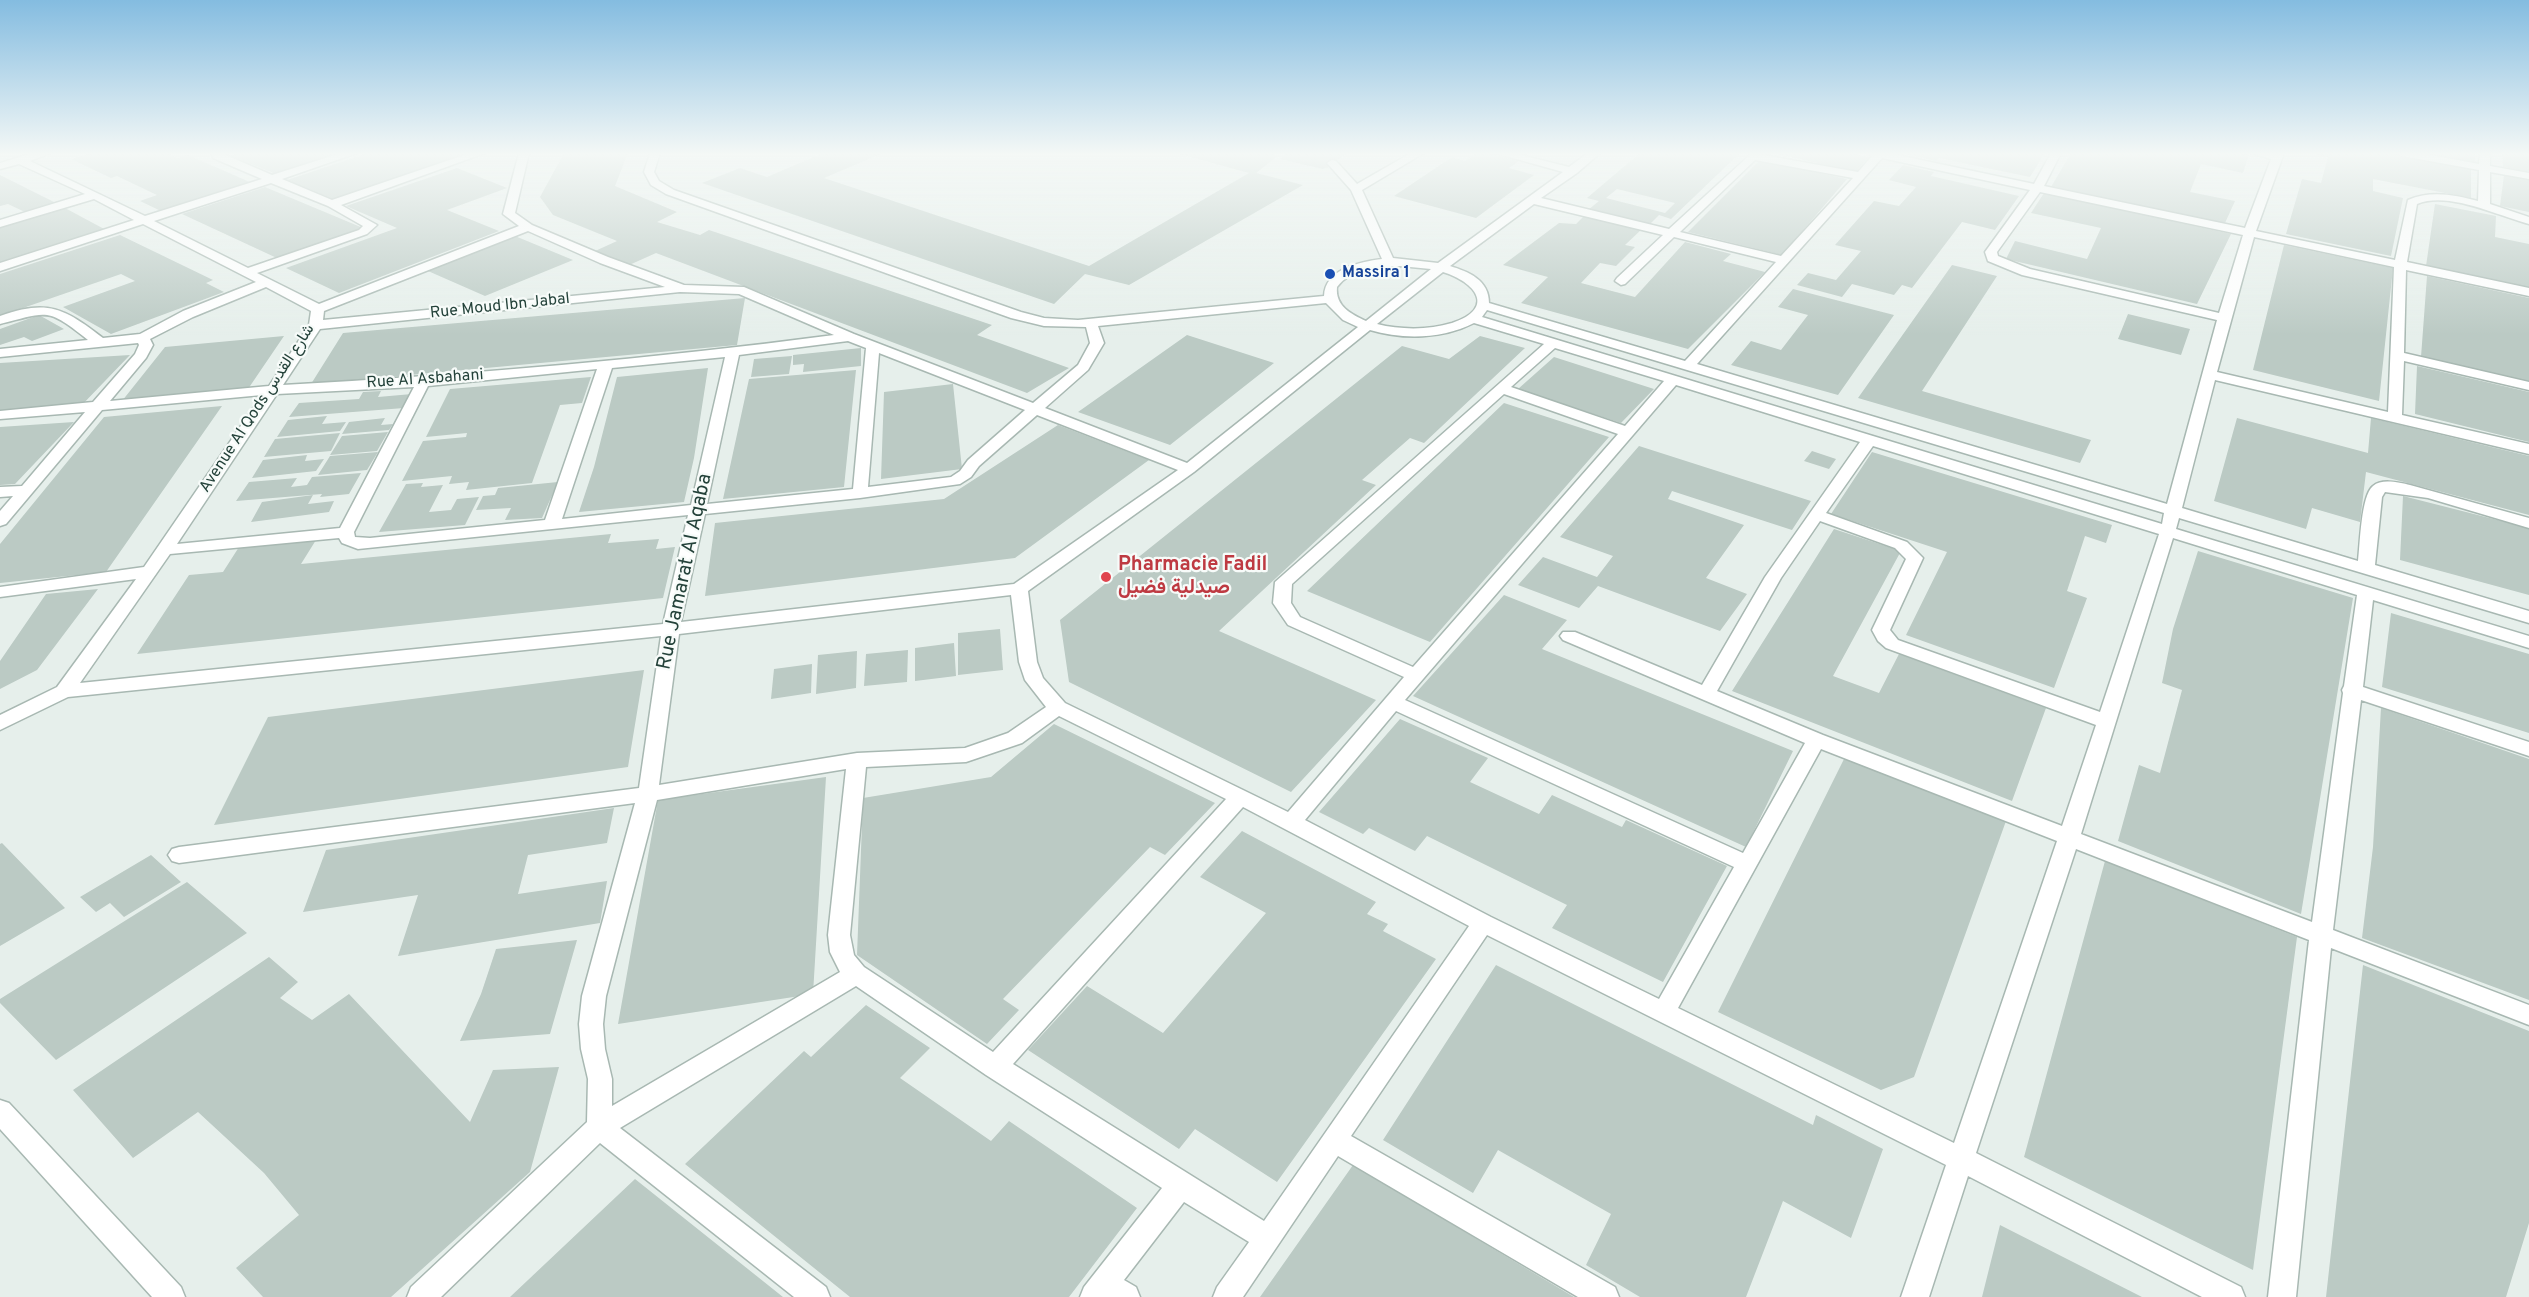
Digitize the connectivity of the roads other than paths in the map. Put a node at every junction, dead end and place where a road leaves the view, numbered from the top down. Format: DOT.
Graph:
graph roads {
  1 [pos="34,214"];
  2 [pos="133,214"];
  3 [pos="162,214"];
  4 [pos="351,214"];
  5 [pos="509,214"];
  6 [pos="731,214"];
  7 [pos="1367,214"];
  8 [pos="1515,214"];
  9 [pos="1588,214"];
  10 [pos="1693,214"];
  11 [pos="1827,214"];
  12 [pos="2018,214"];
  13 [pos="2162,214"];
  14 [pos="2256,214"];
  15 [pos="2410,214"];
  16 [pos="2505,214"];
  17 [pos="144,219"];
  18 [pos="2529,221"];
  19 [pos="0,224"];
  20 [pos="528,227"];
  21 [pos="2249,233"];
  22 [pos="1671,234"];
  23 [pos="1785,260"];
  24 [pos="1389,261"];
  25 [pos="2400,265"];
  26 [pos="0,267"];
  27 [pos="1442,267"];
  28 [pos="246,273"];
  29 [pos="1621,281"];
  30 [pos="265,283"];
  31 [pos="683,289"];
  32 [pos="2529,292"];
  33 [pos="1330,299"];
  34 [pos="318,309"];
  35 [pos="1478,312"];
  36 [pos="2224,318"];
  37 [pos="0,320"];
  38 [pos="1091,323"];
  39 [pos="316,325"];
  40 [pos="1369,326"];
  41 [pos="849,337"];
  42 [pos="143,338"];
  43 [pos="99,342"];
  44 [pos="1553,343"];
  45 [pos="873,346"];
  46 [pos="733,352"];
  47 [pos="0,353"];
  48 [pos="2399,356"];
  49 [pos="606,364"];
  50 [pos="1689,366"];
  51 [pos="2210,375"];
  52 [pos="1673,380"];
  53 [pos="423,381"];
  54 [pos="2529,386"];
  55 [pos="1502,389"];
  56 [pos="273,390"];
  57 [pos="1035,407"];
  58 [pos="95,408"];
  59 [pos="0,416"];
  60 [pos="2395,417"];
  61 [pos="1627,432"];
  62 [pos="1869,440"];
  63 [pos="2529,449"];
  64 [pos="1189,469"];
  65 [pos="26,490"];
  66 [pos="0,492"];
  67 [pos="860,493"];
  68 [pos="698,509"];
  69 [pos="1817,515"];
  70 [pos="2169,519"];
  71 [pos="0,521"];
  72 [pos="552,523"];
  73 [pos="2529,523"];
  74 [pos="346,532"];
  75 [pos="165,550"];
  76 [pos="2366,568"];
  77 [pos="149,572"];
  78 [pos="1019,589"];
  79 [pos="2366,591"];
  80 [pos="0,592"];
  81 [pos="2529,617"];
  82 [pos="671,629"];
  83 [pos="1569,636"];
  84 [pos="2529,642"];
  85 [pos="1416,675"];
  86 [pos="2352,690"];
  87 [pos="64,691"];
  88 [pos="1706,693"];
  89 [pos="1394,703"];
  90 [pos="1058,708"];
  91 [pos="2104,721"];
  92 [pos="0,723"];
  93 [pos="1816,740"];
  94 [pos="2529,749"];
  95 [pos="857,760"];
  96 [pos="648,794"];
  97 [pos="1239,798"];
  98 [pos="1292,822"];
  99 [pos="2069,837"];
  100 [pos="179,855"];
  101 [pos="1747,864"];
  102 [pos="1483,923"];
  103 [pos="2321,934"];
  104 [pos="856,974"];
  105 [pos="1664,1011"];
  106 [pos="2529,1016"];
  107 [pos="995,1067"];
  108 [pos="0,1111"];
  109 [pos="599,1127"];
  110 [pos="1336,1141"];
  111 [pos="1961,1159"];
  112 [pos="1180,1186"];
  113 [pos="1268,1238"];
  114 [pos="1108,1292"];
  115 [pos="171,1297"];
  116 [pos="422,1297"];
  117 [pos="816,1297"];
  118 [pos="1227,1297"];
  119 [pos="1605,1297"];
  120 [pos="1914,1297"];
  121 [pos="2231,1297"];
  122 [pos="2282,1297"];
  1 -- 19 [label="street"];
  2 -- 17 [label="street, Avenue Al Qods شارع القدس"];
  3 -- 17 [label="street"];
  4 -- 28 [label="street"];
  5 -- 20 [label="street"];
  6 -- 38 [label="street"];
  7 -- 24 [label="street"];
  8 -- 27 [label="street"];
  9 -- 22 [label="street"];
  10 -- 22 [label="street"];
  11 -- 23 [label="street"];
  12 -- 36 [label="street"];
  13 -- 21 [label="street"];
  14 -- 21 [label="street"];
  15 -- 25 [label="street"];
  16 -- 18 [label="street"];
  17 -- 26 [label="street"];
  17 -- 28 [label="street, Avenue Al Qods شارع القدس"];
  20 -- 31 [label="street"];
  20 -- 34 [label="street"];
  21 -- 25 [label="street"];
  21 -- 36 [label="street"];
  22 -- 23 [label="street"];
  22 -- 29 [label="street"];
  23 -- 50 [label="street"];
  24 -- 27 [label="street"];
  24 -- 33 [label="street"];
  25 -- 32 [label="street"];
  25 -- 48 [label="street"];
  27 -- 35 [label="street"];
  27 -- 40 [label="street"];
  28 -- 30 [label="street, Avenue Al Qods شارع القدس"];
  30 -- 34 [label="street, Avenue Al Qods شارع القدس"];
  30 -- 42 [label="street"];
  31 -- 39 [label="street, Rue Moud Ibn Jabal"];
  31 -- 41 [label="street"];
  33 -- 38 [label="street"];
  33 -- 40 [label="street"];
  34 -- 39 [label="street, Avenue Al Qods شارع القدس"];
  35 -- 40 [label="street"];
  35 -- 44 [label="street"];
  35 -- 50 [label="street"];
  36 -- 51 [label="street"];
  37 -- 43 [label="street"];
  38 -- 57 [label="street"];
  39 -- 56 [label="street, Avenue Al Qods شارع القدس"];
  40 -- 64 [label="street"];
  41 -- 45 [label="street"];
  41 -- 46 [label="street, Rue Al Asbahani"];
  42 -- 43 [label="street"];
  42 -- 58 [label="street"];
  43 -- 47 [label="street"];
  44 -- 52 [label="street"];
  44 -- 55 [label="street"];
  45 -- 57 [label="street"];
  45 -- 67 [label="street"];
  46 -- 49 [label="street, Rue Al Asbahani"];
  46 -- 68 [label="street, Rue Jamarat Al Aqaba"];
  48 -- 54 [label="street"];
  48 -- 60 [label="street"];
  49 -- 53 [label="street, Rue Al Asbahani"];
  49 -- 72 [label="street"];
  50 -- 70 [label="street"];
  51 -- 60 [label="street"];
  51 -- 70 [label="street"];
  52 -- 61 [label="street"];
  52 -- 62 [label="street"];
  53 -- 56 [label="street, Rue Al Asbahani"];
  53 -- 74 [label="street"];
  55 -- 61 [label="street"];
  55 -- 85 [label="street"];
  56 -- 58 [label="street, Rue Al Asbahani"];
  56 -- 75 [label="street, Avenue Al Qods شارع القدس"];
  57 -- 64 [label="street"];
  57 -- 67 [label="street"];
  58 -- 59 [label="street, Rue Al Asbahani"];
  58 -- 65 [label="street"];
  60 -- 63 [label="street"];
  61 -- 85 [label="street"];
  62 -- 69 [label="street"];
  62 -- 70 [label="street"];
  64 -- 78 [label="street"];
  65 -- 66 [label="street"];
  65 -- 71 [label="street"];
  67 -- 68 [label="street"];
  68 -- 72 [label="street"];
  68 -- 82 [label="street, Rue Jamarat Al Aqaba"];
  69 -- 88 [label="street"];
  69 -- 91 [label="street"];
  70 -- 76 [label="street"];
  70 -- 79 [label="street"];
  70 -- 91 [label="street"];
  72 -- 74 [label="street"];
  73 -- 76 [label="street"];
  74 -- 75 [label="street"];
  75 -- 77 [label="street, Avenue Al Qods شارع القدس"];
  76 -- 81 [label="street"];
  77 -- 80 [label="street"];
  77 -- 87 [label="street, Avenue Al Qods شارع القدس"];
  78 -- 82 [label="street"];
  78 -- 90 [label="street"];
  79 -- 84 [label="street"];
  79 -- 86 [label="street"];
  82 -- 87 [label="street"];
  82 -- 96 [label="street, Rue Jamarat Al Aqaba"];
  83 -- 88 [label="street"];
  85 -- 89 [label="street"];
  86 -- 94 [label="street"];
  86 -- 103 [label="street"];
  87 -- 92 [label="street"];
  88 -- 93 [label="street"];
  89 -- 98 [label="street"];
  89 -- 101 [label="street"];
  90 -- 95 [label="street"];
  90 -- 97 [label="street"];
  91 -- 99 [label="street"];
  93 -- 99 [label="street"];
  93 -- 101 [label="street"];
  95 -- 96 [label="street"];
  95 -- 104 [label="street"];
  96 -- 100 [label="street"];
  96 -- 109 [label="street, Rue Jamarat Al Aqaba"];
  97 -- 98 [label="street"];
  97 -- 107 [label="street"];
  98 -- 102 [label="street"];
  99 -- 103 [label="street"];
  99 -- 111 [label="street"];
  101 -- 105 [label="street"];
  102 -- 105 [label="street"];
  102 -- 110 [label="street"];
  103 -- 106 [label="street"];
  103 -- 122 [label="street"];
  104 -- 107 [label="street"];
  104 -- 109 [label="street"];
  105 -- 111 [label="street"];
  107 -- 112 [label="street"];
  108 -- 115 [label="street"];
  109 -- 116 [label="street"];
  109 -- 117 [label="street"];
  110 -- 113 [label="street"];
  110 -- 119 [label="street"];
  111 -- 120 [label="street"];
  111 -- 121 [label="street"];
  112 -- 113 [label="street"];
  112 -- 114 [label="street"];
  113 -- 118 [label="street"];
}
